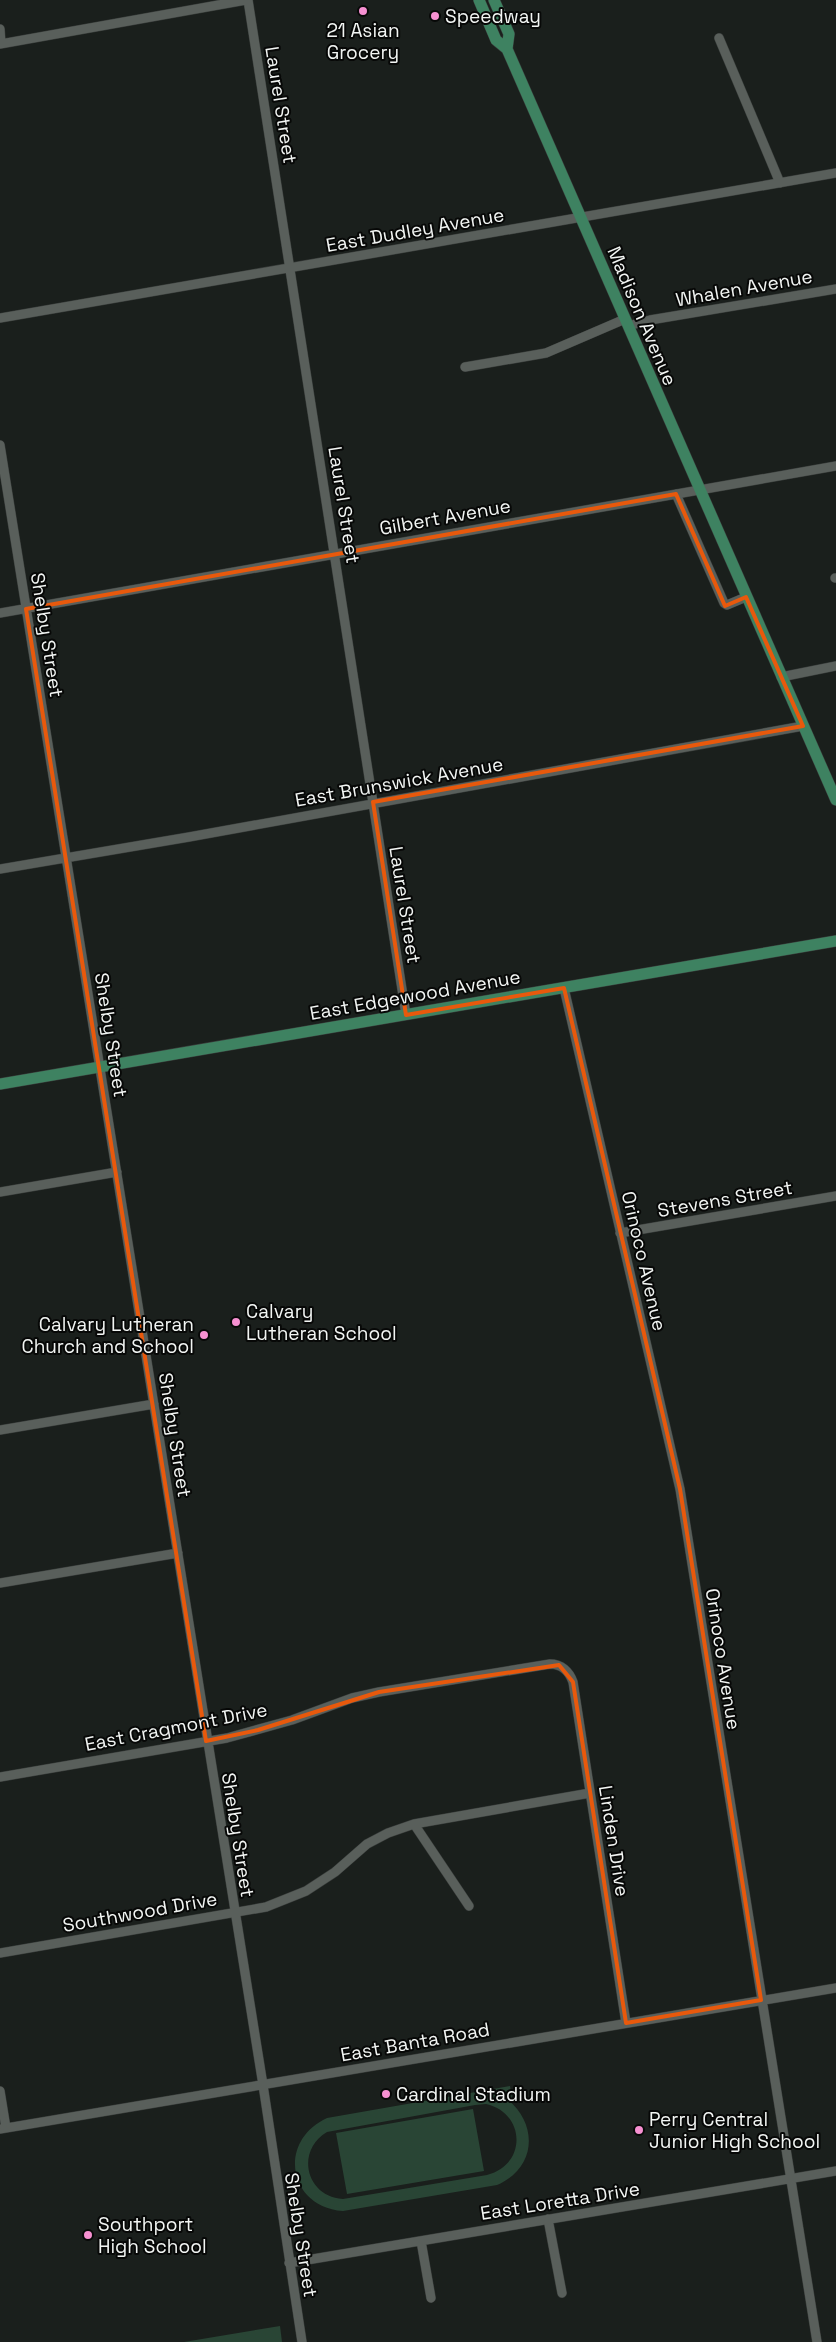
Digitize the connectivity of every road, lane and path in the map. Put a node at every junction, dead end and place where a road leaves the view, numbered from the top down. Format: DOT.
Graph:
graph roads {
  1 [pos="247,0"];
  2 [pos="479,0"];
  3 [pos="494,0"];
  4 [pos="0,29"];
  5 [pos="719,38"];
  6 [pos="1,44"];
  7 [pos="507,49"];
  8 [pos="836,173"];
  9 [pos="780,183"];
  10 [pos="580,218"];
  11 [pos="290,268"];
  12 [pos="836,289"];
  13 [pos="0,318"];
  14 [pos="626,323"];
  15 [pos="465,367"];
  16 [pos="0,445"];
  17 [pos="836,466"];
  18 [pos="699,490"];
  19 [pos="676,494"];
  20 [pos="335,553"];
  21 [pos="746,597"];
  22 [pos="26,609"];
  23 [pos="0,613"];
  24 [pos="836,666"];
  25 [pos="781,677"];
  26 [pos="803,726"];
  27 [pos="836,800"];
  28 [pos="373,802"];
  29 [pos="66,858"];
  30 [pos="0,868"];
  31 [pos="836,941"];
  32 [pos="564,988"];
  33 [pos="406,1015"];
  34 [pos="100,1068"];
  35 [pos="0,1084"];
  36 [pos="117,1172"];
  37 [pos="0,1192"];
  38 [pos="836,1196"];
  39 [pos="620,1233"];
  40 [pos="154,1404"];
  41 [pos="0,1430"];
  42 [pos="178,1553"];
  43 [pos="0,1583"];
  44 [pos="562,1667"];
  45 [pos="206,1741"];
  46 [pos="0,1777"];
  47 [pos="590,1793"];
  48 [pos="414,1824"];
  49 [pos="469,1906"];
  50 [pos="234,1912"];
  51 [pos="0,1953"];
  52 [pos="836,1988"];
  53 [pos="761,2000"];
  54 [pos="626,2023"];
  55 [pos="263,2084"];
  56 [pos="0,2091"];
  57 [pos="3,2128"];
  58 [pos="836,2171"];
  59 [pos="793,2179"];
  60 [pos="548,2220"];
  61 [pos="421,2241"];
  62 [pos="289,2263"];
  63 [pos="562,2293"];
  64 [pos="432,2298"];
  65 [pos="302,2342"];
  66 [pos="817,2342"];
  1 -- 6 [label="street"];
  1 -- 11 [label="street, Laurel Street"];
  2 -- 7 [label="main road, Madison Avenue"];
  3 -- 7 [label="main road, Madison Avenue"];
  4 -- 6 [label="street"];
  5 -- 9 [label="street"];
  7 -- 10 [label="main road, Madison Avenue"];
  8 -- 9 [label="street, East Dudley Avenue"];
  9 -- 10 [label="street, East Dudley Avenue"];
  10 -- 11 [label="street, East Dudley Avenue"];
  10 -- 14 [label="main road, Madison Avenue"];
  11 -- 13 [label="street, East Dudley Avenue"];
  11 -- 20 [label="street, Laurel Street"];
  12 -- 14 [label="street, Whalen Avenue"];
  14 -- 15 [label="street, Whalen Avenue"];
  14 -- 18 [label="main road, Madison Avenue"];
  16 -- 22 [label="street, Shelby Street"];
  17 -- 18 [label="street, Gilbert Avenue"];
  18 -- 19 [label="street, Gilbert Avenue"];
  18 -- 21 [label="main road, Madison Avenue"];
  19 -- 20 [label="street, Gilbert Avenue"];
  19 -- 21 [label="street"];
  20 -- 22 [label="street, Gilbert Avenue"];
  20 -- 28 [label="street, Laurel Street"];
  21 -- 25 [label="main road, Madison Avenue"];
  22 -- 23 [label="street, Gilbert Avenue"];
  22 -- 29 [label="street, Shelby Street"];
  24 -- 25 [label="street"];
  25 -- 26 [label="main road, Madison Avenue"];
  26 -- 27 [label="main road, Madison Avenue"];
  26 -- 28 [label="street, East Brunswick Avenue"];
  28 -- 29 [label="street, East Brunswick Avenue"];
  28 -- 33 [label="street, Laurel Street"];
  29 -- 30 [label="street, East Brunswick Avenue"];
  29 -- 34 [label="street, Shelby Street"];
  31 -- 32 [label="main road, East Edgewood Avenue"];
  32 -- 33 [label="main road, East Edgewood Avenue"];
  32 -- 39 [label="street, Orinoco Avenue"];
  33 -- 34 [label="main road, East Edgewood Avenue"];
  34 -- 35 [label="main road, East Edgewood Avenue"];
  34 -- 36 [label="street, Shelby Street"];
  36 -- 37 [label="street"];
  36 -- 40 [label="street, Shelby Street"];
  38 -- 39 [label="street, Stevens Street"];
  39 -- 53 [label="street, Orinoco Avenue"];
  40 -- 41 [label="street"];
  40 -- 42 [label="street, Shelby Street"];
  42 -- 43 [label="street"];
  42 -- 45 [label="street, Shelby Street"];
  44 -- 45 [label="street, East Cragmont Drive"];
  44 -- 47 [label="street, Linden Drive"];
  45 -- 46 [label="street, East Cragmont Drive"];
  45 -- 50 [label="street, Shelby Street"];
  47 -- 48 [label="street, Southwood Drive"];
  47 -- 54 [label="street, Linden Drive"];
  48 -- 49 [label="street"];
  48 -- 50 [label="street, Southwood Drive"];
  50 -- 51 [label="street, Southwood Drive"];
  50 -- 55 [label="street, Shelby Street"];
  52 -- 53 [label="street, East Banta Road"];
  53 -- 54 [label="street, East Banta Road"];
  53 -- 59 [label="street, Orinoco Avenue"];
  54 -- 55 [label="street, East Banta Road"];
  55 -- 57 [label="street, East Banta Road"];
  55 -- 62 [label="street, Shelby Street"];
  56 -- 57 [label="street"];
  58 -- 59 [label="street, East Loretta Drive"];
  59 -- 60 [label="street, East Loretta Drive"];
  59 -- 66 [label="street, Orinoco Avenue"];
  60 -- 61 [label="street, East Loretta Drive"];
  60 -- 63 [label="street"];
  61 -- 62 [label="street, East Loretta Drive"];
  61 -- 64 [label="street"];
  62 -- 65 [label="street, Shelby Street"];
}
